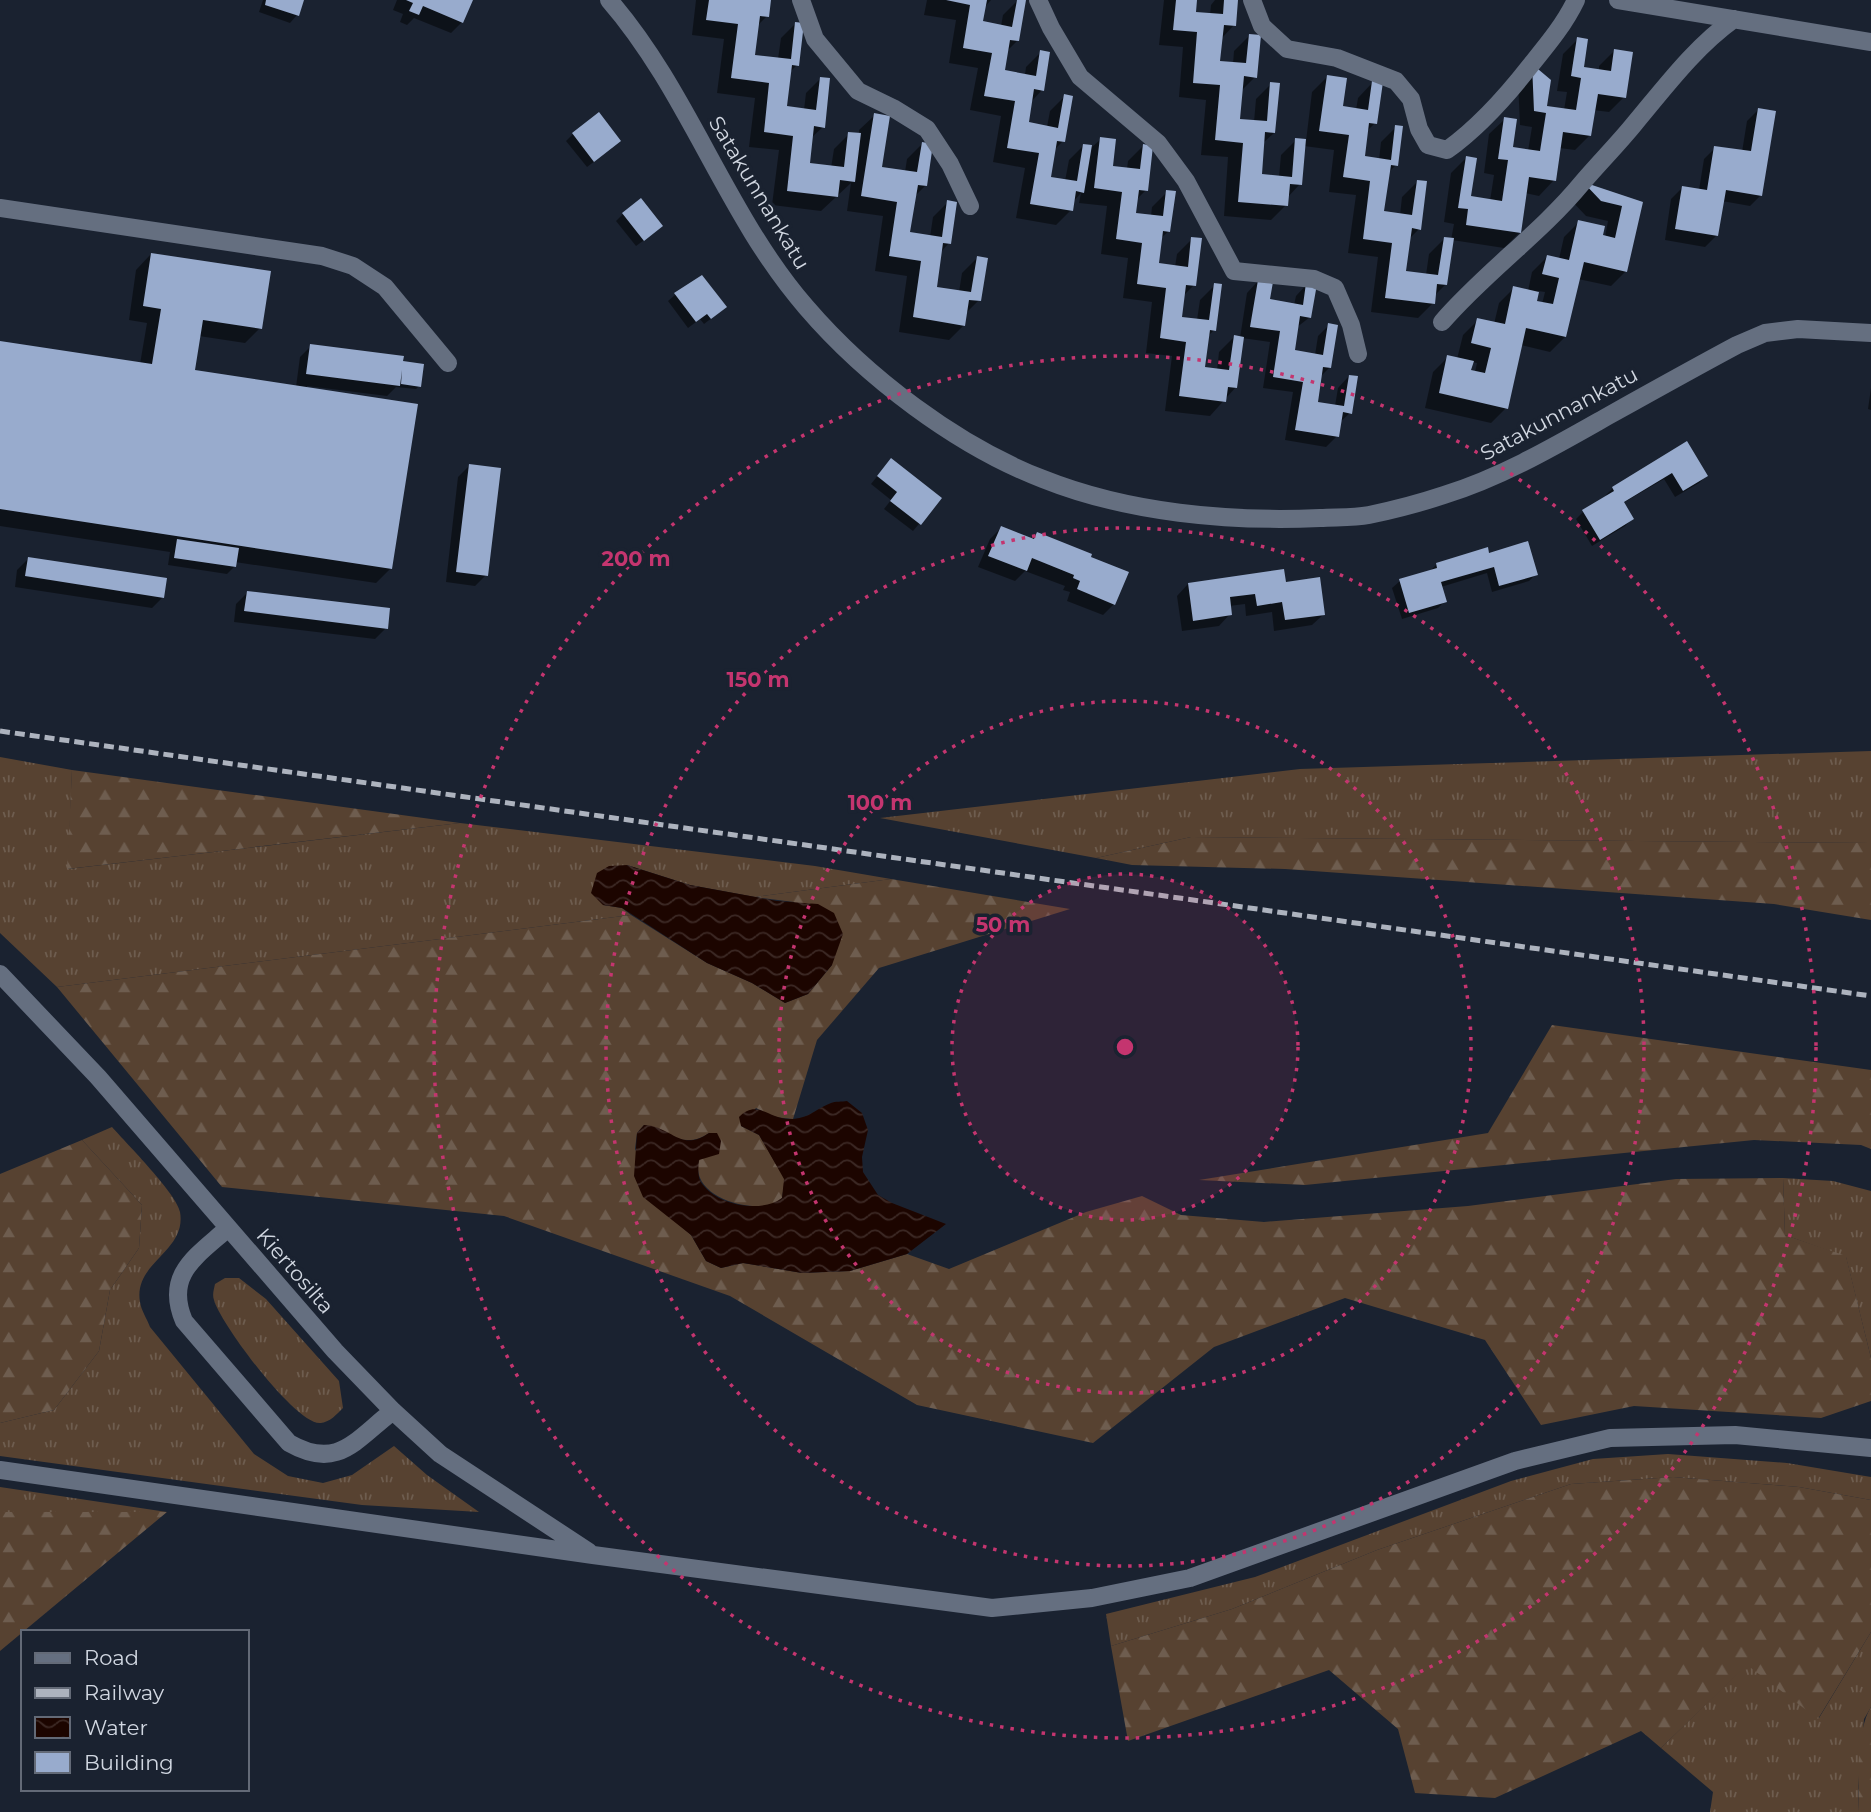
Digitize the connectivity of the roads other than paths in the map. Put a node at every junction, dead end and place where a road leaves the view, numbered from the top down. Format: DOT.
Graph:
graph roads {
  1 [pos="609,0"];
  2 [pos="801,0"];
  3 [pos="1038,0"];
  4 [pos="1252,0"];
  5 [pos="1576,0"];
  6 [pos="1618,0"];
  7 [pos="1734,19"];
  8 [pos="1871,42"];
  9 [pos="970,206"];
  10 [pos="0,208"];
  11 [pos="1442,322"];
  12 [pos="1871,332"];
  13 [pos="1358,354"];
  14 [pos="448,363"];
  15 [pos="0,974"];
  16 [pos="228,1228"];
  17 [pos="393,1411"];
  18 [pos="1871,1448"];
  19 [pos="0,1470"];
  20 [pos="593,1555"];
  1 -- 12 [label="street, Satakunnankatu"];
  2 -- 9 [label="street"];
  3 -- 13 [label="street"];
  4 -- 5 [label="street"];
  6 -- 7 [label="street"];
  7 -- 8 [label="street"];
  7 -- 11 [label="street"];
  10 -- 14 [label="street"];
  15 -- 16 [label="street, Kiertosilta"];
  16 -- 17 [label="street, Kiertosilta"];
  16 -- 17 [label="street"];
  17 -- 20 [label="street, Kiertosilta"];
  18 -- 20 [label="street"];
  19 -- 20 [label="street"];
}
